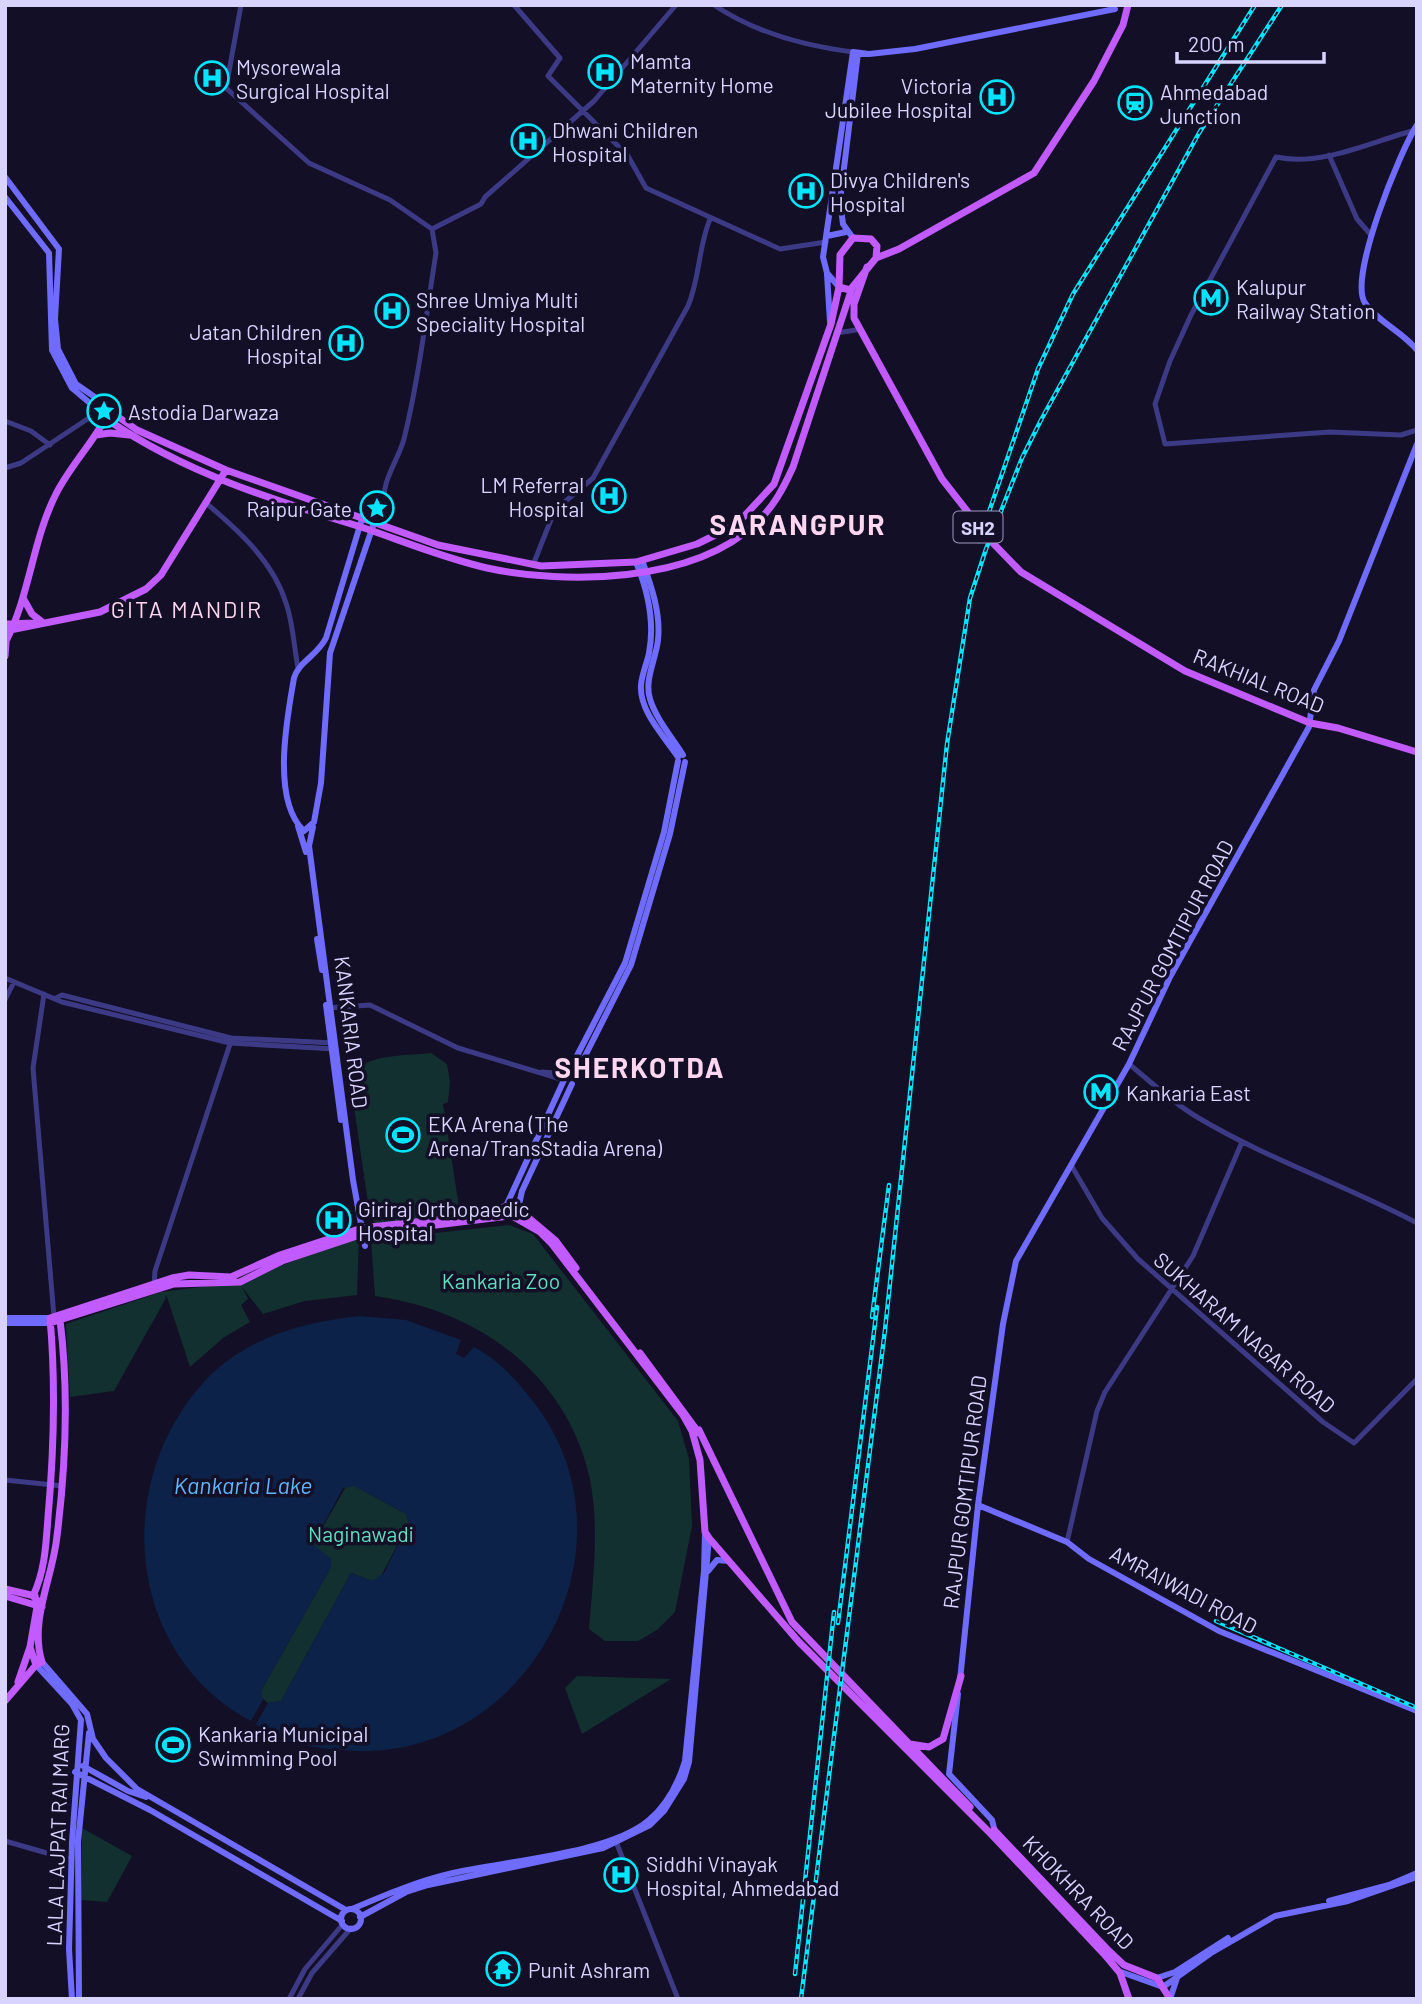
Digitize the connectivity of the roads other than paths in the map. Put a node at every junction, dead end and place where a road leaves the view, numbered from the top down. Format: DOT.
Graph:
graph roads {
  1 [pos="240,5"];
  2 [pos="514,5"];
  3 [pos="676,5"];
  4 [pos="714,5"];
  5 [pos="1128,5"];
  6 [pos="1115,9"];
  7 [pos="855,52"];
  8 [pos="584,109"];
  9 [pos="1416,129"];
  10 [pos="1329,155"];
  11 [pos="5,177"];
  12 [pos="5,197"];
  13 [pos="710,219"];
  14 [pos="432,229"];
  15 [pos="846,232"];
  16 [pos="1371,235"];
  17 [pos="853,238"];
  18 [pos="827,239"];
  19 [pos="895,240"];
  20 [pos="899,249"];
  21 [pos="876,258"];
  22 [pos="868,265"];
  23 [pos="827,272"];
  24 [pos="839,287"];
  25 [pos="852,288"];
  26 [pos="837,298"];
  27 [pos="844,308"];
  28 [pos="852,314"];
  29 [pos="831,324"];
  30 [pos="858,330"];
  31 [pos="836,333"];
  32 [pos="1417,350"];
  33 [pos="102,402"];
  34 [pos="94,413"];
  35 [pos="109,418"];
  36 [pos="5,421"];
  37 [pos="1417,430"];
  38 [pos="129,435"];
  39 [pos="96,436"];
  40 [pos="1417,444"];
  41 [pos="50,445"];
  42 [pos="5,468"];
  43 [pos="226,470"];
  44 [pos="220,481"];
  45 [pos="382,494"];
  46 [pos="206,502"];
  47 [pos="362,516"];
  48 [pos="375,522"];
  49 [pos="360,527"];
  50 [pos="371,530"];
  51 [pos="639,561"];
  52 [pos="533,565"];
  53 [pos="644,573"];
  54 [pos="23,598"];
  55 [pos="39,622"];
  56 [pos="9,627"];
  57 [pos="5,643"];
  58 [pos="295,651"];
  59 [pos="5,656"];
  60 [pos="310,659"];
  61 [pos="327,664"];
  62 [pos="298,668"];
  63 [pos="1310,725"];
  64 [pos="1417,754"];
  65 [pos="314,822"];
  66 [pos="297,824"];
  67 [pos="5,978"];
  68 [pos="14,982"];
  69 [pos="44,994"];
  70 [pos="5,1000"];
  71 [pos="329,1008"];
  72 [pos="231,1040"];
  73 [pos="334,1046"];
  74 [pos="1129,1064"];
  75 [pos="569,1078"];
  76 [pos="1242,1142"];
  77 [pos="1071,1165"];
  78 [pos="506,1206"];
  79 [pos="518,1209"];
  80 [pos="510,1216"];
  81 [pos="1417,1223"];
  82 [pos="361,1232"];
  83 [pos="365,1247"];
  84 [pos="573,1268"];
  85 [pos="155,1285"];
  86 [pos="1172,1292"];
  87 [pos="55,1319"];
  88 [pos="5,1320"];
  89 [pos="1417,1379"];
  90 [pos="687,1418"];
  91 [pos="699,1430"];
  92 [pos="700,1449"];
  93 [pos="712,1457"];
  94 [pos="5,1480"];
  95 [pos="51,1486"];
  96 [pos="63,1486"];
  97 [pos="978,1506"];
  98 [pos="707,1535"];
  99 [pos="1067,1542"];
  100 [pos="729,1560"];
  101 [pos="708,1571"];
  102 [pos="5,1589"];
  103 [pos="5,1596"];
  104 [pos="33,1596"];
  105 [pos="44,1598"];
  106 [pos="40,1606"];
  107 [pos="30,1647"];
  108 [pos="39,1663"];
  109 [pos="961,1676"];
  110 [pos="17,1686"];
  111 [pos="5,1701"];
  112 [pos="1417,1711"];
  113 [pos="90,1728"];
  114 [pos="906,1742"];
  115 [pos="75,1762"];
  116 [pos="84,1767"];
  117 [pos="79,1774"];
  118 [pos="155,1801"];
  119 [pos="153,1812"];
  120 [pos="987,1826"];
  121 [pos="996,1836"];
  122 [pos="5,1841"];
  123 [pos="616,1841"];
  124 [pos="71,1860"];
  125 [pos="1417,1875"];
  126 [pos="349,1910"];
  127 [pos="360,1917"];
  128 [pos="342,1922"];
  129 [pos="351,1928"];
  130 [pos="1124,1965"];
  131 [pos="1120,1973"];
  132 [pos="1178,1976"];
  133 [pos="1157,1978"];
  134 [pos="1163,1987"];
  135 [pos="72,1999"];
  136 [pos="79,1999"];
  137 [pos="289,1999"];
  138 [pos="298,1999"];
  139 [pos="678,1999"];
  140 [pos="1129,1999"];
  141 [pos="1170,1999"];
  1 -- 14 [label="street"];
  2 -- 8 [label="street"];
  3 -- 8 [label="street"];
  4 -- 7 [label="street"];
  5 -- 20 [label="main road"];
  6 -- 7 [label="main road"];
  7 -- 15 [label="main road"];
  7 -- 18 [label="main road"];
  8 -- 13 [label="street"];
  8 -- 14 [label="street"];
  9 -- 10 [label="street"];
  9 -- 16 [label="main road"];
  10 -- 16 [label="street"];
  10 -- 37 [label="street"];
  11 -- 33 [label="main road"];
  12 -- 34 [label="main road"];
  13 -- 18 [label="street"];
  13 -- 52 [label="street"];
  14 -- 45 [label="street"];
  15 -- 17 [label="main road"];
  15 -- 18 [label="main road"];
  16 -- 32 [label="main road"];
  17 -- 21 [label="main road"];
  17 -- 24 [label="main road"];
  18 -- 23 [label="main road"];
  19 -- 20 [label="main road"];
  20 -- 21 [label="main road"];
  21 -- 22 [label="main road"];
  22 -- 25 [label="main road"];
  22 -- 28 [label="main road"];
  23 -- 24 [label="main road"];
  23 -- 29 [label="main road"];
  24 -- 25 [label="main road"];
  24 -- 26 [label="main road"];
  25 -- 27 [label="main road"];
  26 -- 27 [label="main road"];
  26 -- 29 [label="main road"];
  27 -- 28 [label="main road"];
  27 -- 31 [label="main road"];
  28 -- 30 [label="main road, SH2"];
  29 -- 51 [label="main road"];
  30 -- 31 [label="street"];
  30 -- 63 [label="main road, RAKHIAL ROAD / SH2"];
  31 -- 53 [label="main road"];
  33 -- 34 [label="main road"];
  33 -- 35 [label="main road"];
  34 -- 35 [label="main road"];
  34 -- 41 [label="street"];
  35 -- 38 [label="main road"];
  35 -- 39 [label="main road"];
  35 -- 43 [label="main road"];
  36 -- 41 [label="street"];
  38 -- 39 [label="main road"];
  38 -- 44 [label="main road"];
  39 -- 54 [label="main road"];
  40 -- 63 [label="main road, RAJPUR GOMTIPUR ROAD"];
  41 -- 42 [label="street"];
  43 -- 44 [label="main road"];
  43 -- 47 [label="main road"];
  44 -- 46 [label="main road"];
  44 -- 49 [label="main road"];
  45 -- 47 [label="street"];
  45 -- 48 [label="street"];
  46 -- 55 [label="main road"];
  46 -- 58 [label="street"];
  47 -- 48 [label="main road"];
  47 -- 49 [label="main road"];
  48 -- 50 [label="main road"];
  48 -- 52 [label="main road"];
  49 -- 50 [label="main road"];
  49 -- 60 [label="main road"];
  50 -- 53 [label="main road"];
  50 -- 61 [label="main road"];
  51 -- 52 [label="main road"];
  51 -- 53 [label="main road"];
  53 -- 75 [label="main road"];
  54 -- 55 [label="main road"];
  54 -- 56 [label="main road"];
  55 -- 56 [label="main road"];
  56 -- 57 [label="main road"];
  57 -- 59 [label="main road"];
  58 -- 60 [label="street"];
  58 -- 62 [label="street"];
  60 -- 61 [label="main road"];
  60 -- 62 [label="main road"];
  61 -- 65 [label="main road, KANKARIA ROAD"];
  62 -- 66 [label="main road"];
  63 -- 64 [label="main road, RAKHIAL ROAD / SH2"];
  63 -- 74 [label="main road, RAJPUR GOMTIPUR ROAD"];
  65 -- 66 [label="main road"];
  65 -- 71 [label="main road, KANKARIA ROAD"];
  66 -- 71 [label="main road"];
  67 -- 68 [label="street"];
  68 -- 69 [label="street"];
  68 -- 70 [label="street"];
  69 -- 72 [label="street"];
  69 -- 87 [label="street"];
  71 -- 73 [label="main road"];
  71 -- 75 [label="street"];
  72 -- 73 [label="street"];
  72 -- 85 [label="street"];
  73 -- 82 [label="main road"];
  74 -- 76 [label="street"];
  74 -- 77 [label="main road, RAJPUR GOMTIPUR ROAD"];
  75 -- 78 [label="main road"];
  75 -- 79 [label="main road"];
  76 -- 81 [label="street"];
  76 -- 86 [label="street"];
  77 -- 86 [label="street, SUKHARAM NAGAR ROAD"];
  77 -- 97 [label="main road, RAJPUR GOMTIPUR ROAD"];
  78 -- 79 [label="main road"];
  78 -- 80 [label="main road"];
  78 -- 82 [label="main road"];
  79 -- 80 [label="main road"];
  79 -- 84 [label="main road"];
  80 -- 82 [label="main road"];
  80 -- 84 [label="main road"];
  82 -- 83 [label="main road"];
  82 -- 85 [label="main road"];
  84 -- 90 [label="main road"];
  85 -- 87 [label="main road"];
  86 -- 89 [label="street, SUKHARAM NAGAR ROAD"];
  86 -- 99 [label="street"];
  87 -- 88 [label="main road"];
  87 -- 95 [label="main road"];
  87 -- 96 [label="main road"];
  90 -- 91 [label="main road"];
  90 -- 92 [label="main road"];
  91 -- 92 [label="main road"];
  91 -- 93 [label="main road"];
  92 -- 93 [label="main road"];
  92 -- 98 [label="main road"];
  93 -- 114 [label="main road"];
  94 -- 95 [label="street"];
  95 -- 96 [label="street"];
  95 -- 104 [label="main road"];
  96 -- 105 [label="main road"];
  97 -- 99 [label="main road, AMRAIWADI ROAD"];
  97 -- 109 [label="main road, RAJPUR GOMTIPUR ROAD"];
  98 -- 100 [label="main road"];
  98 -- 101 [label="main road"];
  98 -- 123 [label="main road"];
  99 -- 112 [label="main road, AMRAIWADI ROAD"];
  100 -- 101 [label="main road"];
  100 -- 120 [label="main road"];
  101 -- 123 [label="main road"];
  102 -- 104 [label="main road"];
  103 -- 106 [label="main road"];
  104 -- 105 [label="main road"];
  104 -- 106 [label="main road"];
  105 -- 106 [label="main road"];
  106 -- 107 [label="main road, LALA LAJPAT RAI MARG"];
  106 -- 108 [label="main road"];
  107 -- 108 [label="main road, LALA LAJPAT RAI MARG"];
  107 -- 110 [label="main road"];
  108 -- 110 [label="main road"];
  108 -- 113 [label="main road"];
  108 -- 115 [label="main road, LALA LAJPAT RAI MARG"];
  109 -- 114 [label="main road"];
  109 -- 121 [label="main road, RAJPUR GOMTIPUR ROAD"];
  110 -- 111 [label="main road"];
  113 -- 116 [label="main road, LALA LAJPAT RAI MARG"];
  113 -- 118 [label="main road"];
  114 -- 120 [label="main road"];
  115 -- 116 [label="main road"];
  115 -- 117 [label="main road, LALA LAJPAT RAI MARG"];
  116 -- 117 [label="main road, LALA LAJPAT RAI MARG"];
  116 -- 118 [label="main road"];
  117 -- 119 [label="main road"];
  117 -- 124 [label="main road, LALA LAJPAT RAI MARG"];
  117 -- 136 [label="main road, LALA LAJPAT RAI MARG"];
  118 -- 119 [label="main road"];
  118 -- 126 [label="main road"];
  119 -- 128 [label="main road"];
  120 -- 121 [label="main road, KHOKHRA ROAD"];
  121 -- 130 [label="main road, KHOKHRA ROAD"];
  121 -- 131 [label="main road, KHOKHRA ROAD"];
  122 -- 124 [label="street"];
  123 -- 126 [label="main road"];
  123 -- 127 [label="main road"];
  123 -- 139 [label="street"];
  124 -- 135 [label="main road, LALA LAJPAT RAI MARG"];
  125 -- 132 [label="main road"];
  125 -- 133 [label="main road"];
  126 -- 127 [label="main road"];
  126 -- 128 [label="main road"];
  127 -- 129 [label="main road"];
  128 -- 129 [label="main road"];
  128 -- 137 [label="street"];
  129 -- 138 [label="street"];
  130 -- 131 [label="main road"];
  130 -- 133 [label="main road, KHOKHRA ROAD"];
  131 -- 134 [label="main road"];
  131 -- 140 [label="main road, KHOKHRA ROAD"];
  132 -- 134 [label="main road"];
  132 -- 141 [label="main road"];
  133 -- 134 [label="main road"];
  134 -- 141 [label="main road"];
}
